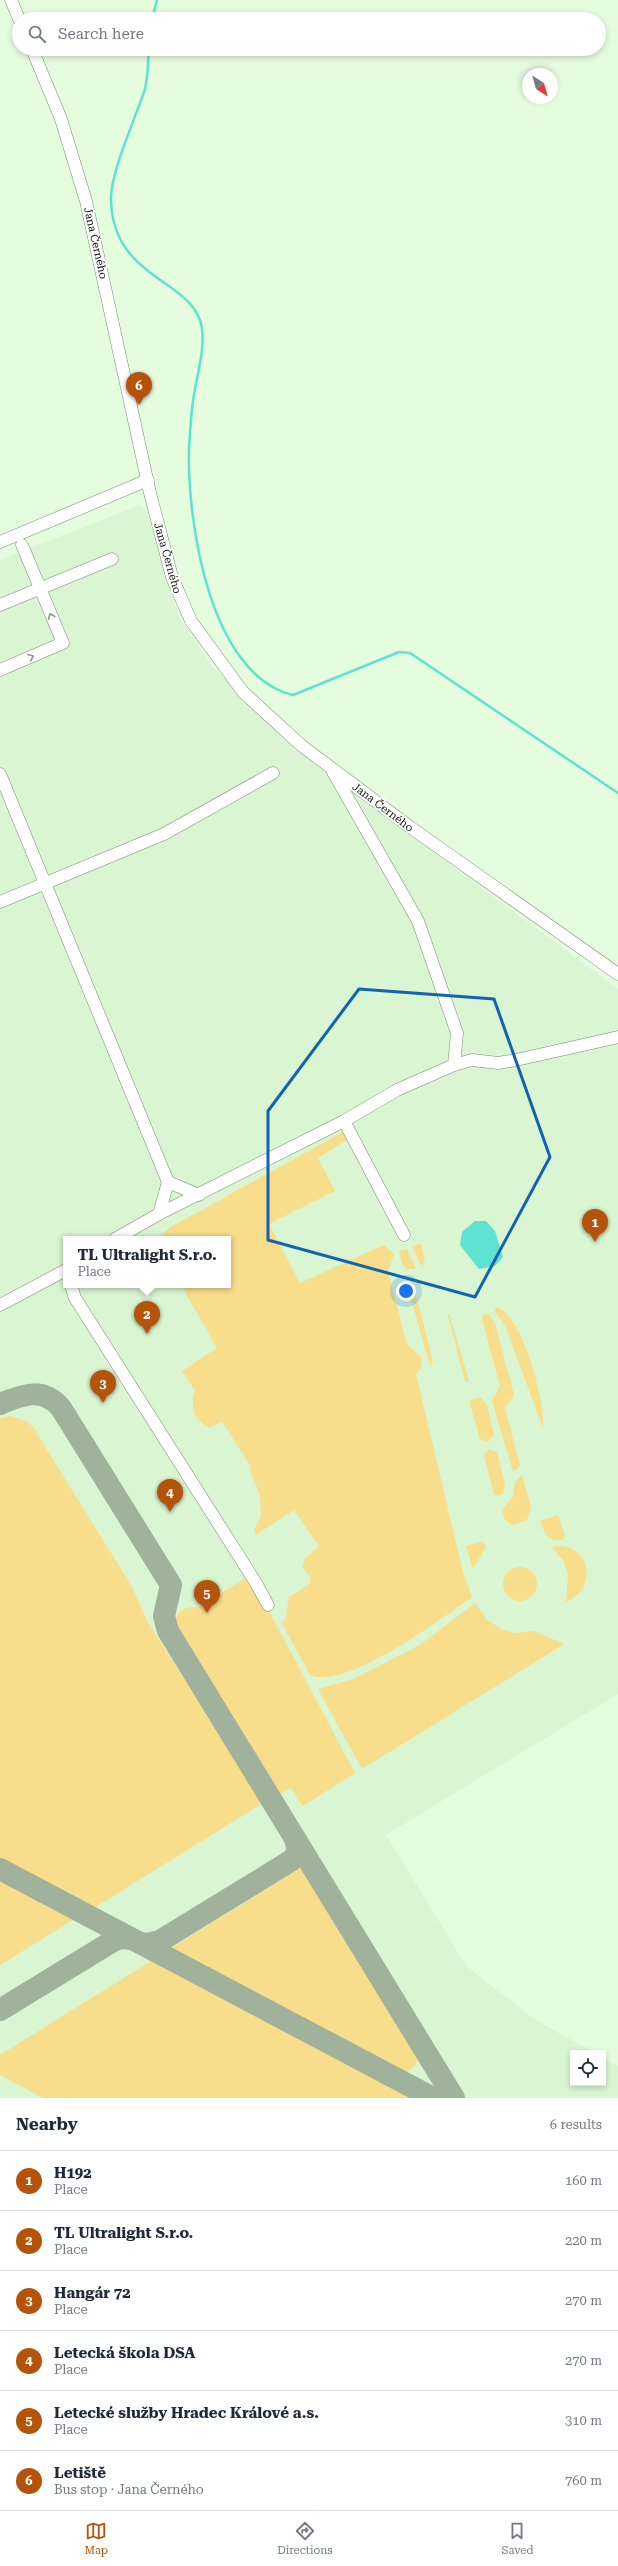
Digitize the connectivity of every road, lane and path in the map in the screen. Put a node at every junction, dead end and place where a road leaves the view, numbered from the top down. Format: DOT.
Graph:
graph roads {
  1 [pos="11,0"];
  2 [pos="16,12"];
  3 [pos="35,56"];
  4 [pos="148,480"];
  5 [pos="0,542"];
  6 [pos="22,545"];
  7 [pos="112,559"];
  8 [pos="40,589"];
  9 [pos="0,605"];
  10 [pos="0,670"];
  11 [pos="331,768"];
  12 [pos="273,773"];
  13 [pos="0,774"];
  14 [pos="44,884"];
  15 [pos="0,902"];
  16 [pos="618,974"];
  17 [pos="618,1037"];
  18 [pos="454,1065"];
  19 [pos="344,1121"];
  20 [pos="168,1182"];
  21 [pos="199,1195"];
  22 [pos="159,1214"];
  23 [pos="404,1235"];
  24 [pos="120,1236"];
  25 [pos="63,1272"];
  26 [pos="72,1288"];
  27 [pos="0,1305"];
  28 [pos="268,1605"];
  1 -- 2 [label="street"];
  3 -- 4 [label="street, Jana Černého"];
  4 -- 5 [label="street"];
  4 -- 11 [label="street, Jana Černého"];
  6 -- 8 [label="street"];
  7 -- 8 [label="street"];
  8 -- 9 [label="street"];
  10 -- 8 [label="street, one-way"];
  11 -- 16 [label="street, Jana Černého"];
  11 -- 18 [label="street"];
  12 -- 14 [label="street"];
  13 -- 14 [label="street"];
  14 -- 15 [label="street"];
  14 -- 20 [label="street"];
  17 -- 18 [label="street"];
  18 -- 19 [label="street"];
  19 -- 21 [label="street"];
  19 -- 23 [label="street"];
  20 -- 21 [label="street"];
  20 -- 22 [label="street"];
  21 -- 22 [label="street"];
  22 -- 24 [label="street"];
  25 -- 27 [label="street"];
  26 -- 28 [label="street"];
}
